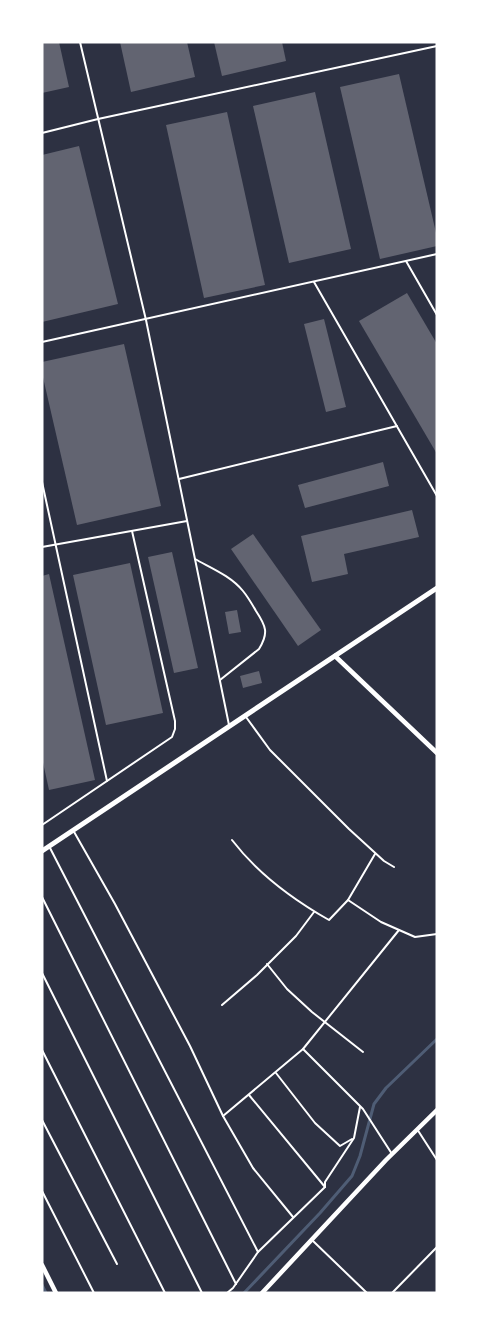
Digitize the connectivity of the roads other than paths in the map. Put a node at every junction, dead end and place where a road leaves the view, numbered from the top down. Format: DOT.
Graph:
graph roads {
  1 [pos="80,42"];
  2 [pos="437,46"];
  3 [pos="98,119"];
  4 [pos="42,133"];
  5 [pos="437,254"];
  6 [pos="406,261"];
  7 [pos="314,282"];
  8 [pos="437,315"];
  9 [pos="146,320"];
  10 [pos="42,342"];
  11 [pos="397,426"];
  12 [pos="179,479"];
  13 [pos="42,482"];
  14 [pos="437,496"];
  15 [pos="187,520"];
  16 [pos="132,531"];
  17 [pos="55,544"];
  18 [pos="42,547"];
  19 [pos="195,559"];
  20 [pos="437,588"];
  21 [pos="335,656"];
  22 [pos="220,680"];
  23 [pos="245,715"];
  24 [pos="229,725"];
  25 [pos="437,753"];
  26 [pos="107,781"];
  27 [pos="42,825"];
  28 [pos="73,830"];
  29 [pos="232,840"];
  30 [pos="49,846"];
  31 [pos="42,851"];
  32 [pos="375,854"];
  33 [pos="394,867"];
  34 [pos="42,897"];
  35 [pos="348,900"];
  36 [pos="314,912"];
  37 [pos="399,930"];
  38 [pos="437,934"];
  39 [pos="267,964"];
  40 [pos="42,973"];
  41 [pos="222,1005"];
  42 [pos="326,1023"];
  43 [pos="303,1049"];
  44 [pos="42,1050"];
  45 [pos="363,1052"];
  46 [pos="276,1073"];
  47 [pos="249,1095"];
  48 [pos="360,1107"];
  49 [pos="437,1110"];
  50 [pos="223,1116"];
  51 [pos="42,1120"];
  52 [pos="417,1129"];
  53 [pos="354,1138"];
  54 [pos="392,1154"];
  55 [pos="437,1160"];
  56 [pos="325,1187"];
  57 [pos="42,1191"];
  58 [pos="294,1217"];
  59 [pos="312,1240"];
  60 [pos="437,1247"];
  61 [pos="258,1252"];
  62 [pos="117,1264"];
  63 [pos="42,1265"];
  64 [pos="236,1284"];
  65 [pos="56,1293"];
  66 [pos="94,1293"];
  67 [pos="165,1293"];
  68 [pos="202,1293"];
  69 [pos="227,1293"];
  70 [pos="262,1293"];
  71 [pos="367,1293"];
  72 [pos="392,1293"];
  1 -- 3 [label="lane"];
  2 -- 3 [label="lane"];
  3 -- 4 [label="lane"];
  3 -- 9 [label="lane"];
  5 -- 6 [label="lane"];
  6 -- 7 [label="lane"];
  6 -- 8 [label="lane"];
  7 -- 9 [label="lane"];
  7 -- 11 [label="lane"];
  9 -- 10 [label="lane"];
  9 -- 12 [label="lane"];
  11 -- 12 [label="lane"];
  11 -- 14 [label="lane"];
  12 -- 15 [label="lane"];
  13 -- 17 [label="lane"];
  15 -- 16 [label="lane"];
  15 -- 19 [label="lane"];
  16 -- 17 [label="lane"];
  16 -- 26 [label="lane"];
  17 -- 18 [label="lane"];
  17 -- 26 [label="lane"];
  19 -- 22 [label="lane"];
  19 -- 22 [label="lane"];
  20 -- 21 [label="street"];
  21 -- 23 [label="street"];
  21 -- 25 [label="street"];
  22 -- 24 [label="lane"];
  23 -- 24 [label="street"];
  23 -- 32 [label="lane"];
  24 -- 28 [label="street"];
  26 -- 27 [label="lane"];
  28 -- 30 [label="street"];
  28 -- 50 [label="lane"];
  29 -- 36 [label="lane"];
  30 -- 31 [label="street"];
  30 -- 61 [label="lane"];
  32 -- 33 [label="lane"];
  32 -- 35 [label="lane"];
  34 -- 64 [label="lane"];
  35 -- 36 [label="lane"];
  35 -- 37 [label="lane"];
  36 -- 39 [label="lane"];
  37 -- 38 [label="lane"];
  37 -- 42 [label="lane"];
  39 -- 41 [label="lane"];
  39 -- 42 [label="lane"];
  40 -- 68 [label="lane"];
  42 -- 43 [label="lane"];
  42 -- 45 [label="lane"];
  43 -- 46 [label="lane"];
  43 -- 48 [label="lane"];
  44 -- 67 [label="lane"];
  46 -- 47 [label="lane"];
  46 -- 53 [label="lane"];
  47 -- 50 [label="lane"];
  47 -- 56 [label="lane"];
  48 -- 53 [label="lane"];
  48 -- 54 [label="lane"];
  49 -- 52 [label="street"];
  50 -- 58 [label="lane"];
  51 -- 62 [label="lane"];
  52 -- 54 [label="street"];
  52 -- 55 [label="lane"];
  53 -- 56 [label="lane"];
  54 -- 59 [label="street"];
  56 -- 58 [label="lane"];
  57 -- 66 [label="lane"];
  58 -- 61 [label="lane"];
  59 -- 70 [label="street"];
  59 -- 71 [label="lane"];
  60 -- 72 [label="lane"];
  61 -- 64 [label="lane"];
  63 -- 65 [label="street"];
  64 -- 69 [label="lane"];
}
